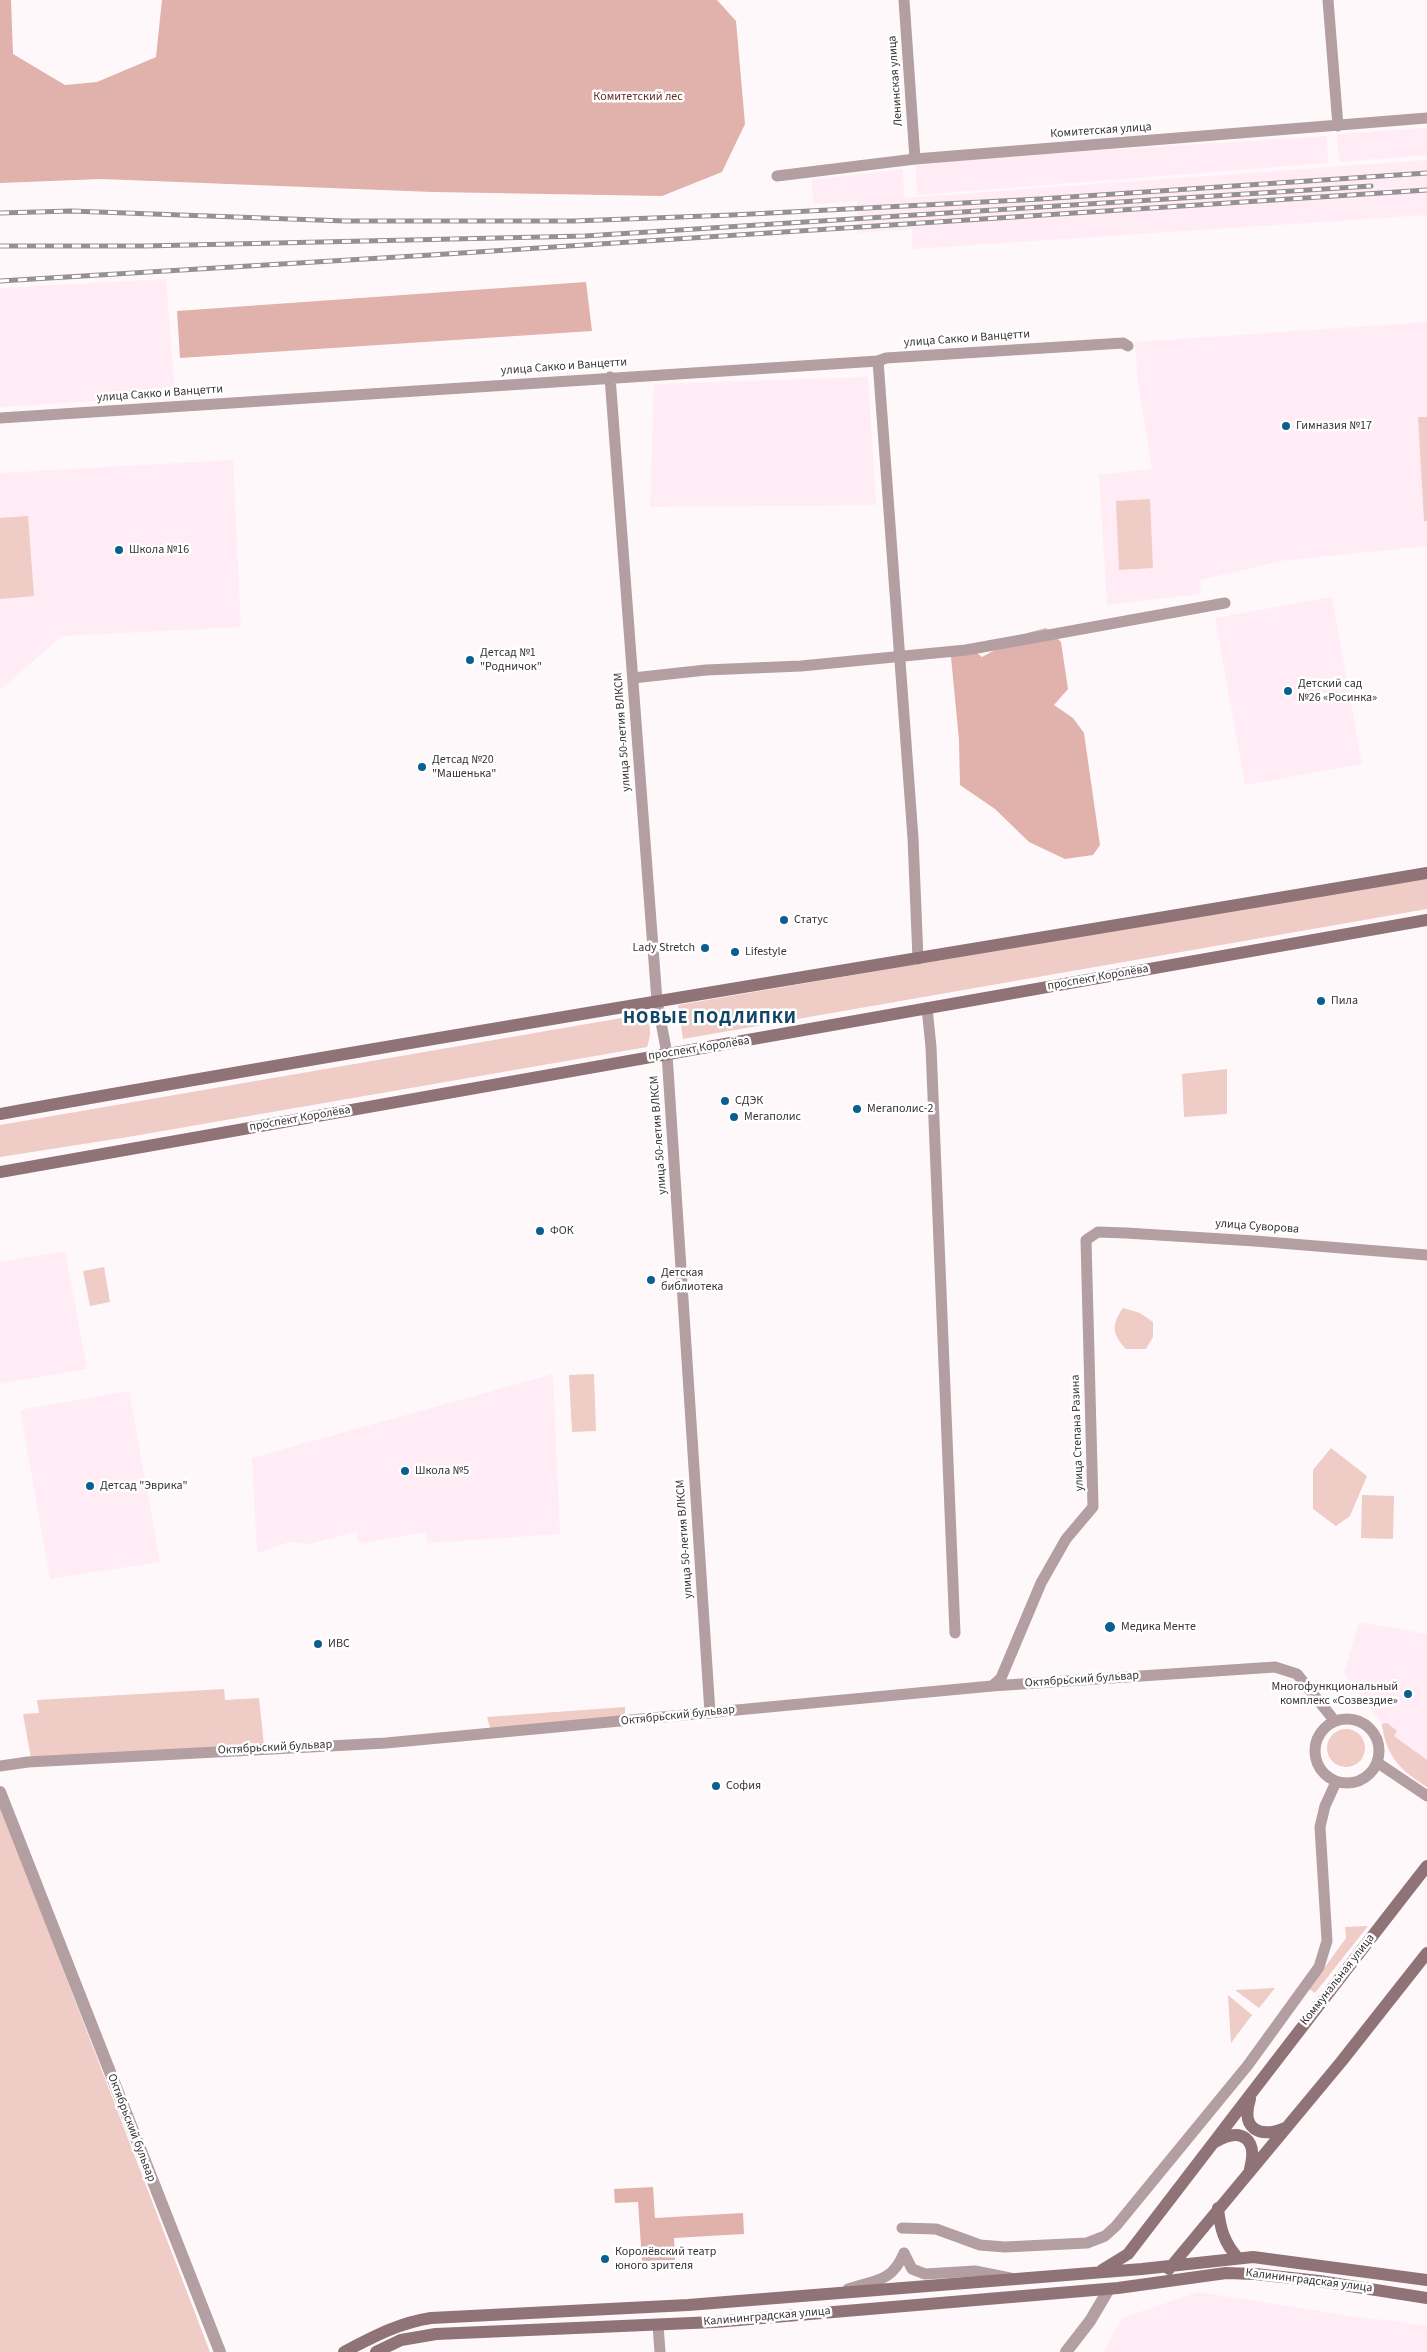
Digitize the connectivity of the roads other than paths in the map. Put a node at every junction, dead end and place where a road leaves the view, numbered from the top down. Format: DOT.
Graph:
graph roads {
  1 [pos="904,0"];
  2 [pos="1328,0"];
  3 [pos="1427,118"];
  4 [pos="1338,126"];
  5 [pos="915,159"];
  6 [pos="777,176"];
  7 [pos="1128,346"];
  8 [pos="878,362"];
  9 [pos="610,377"];
  10 [pos="0,418"];
  11 [pos="1225,603"];
  12 [pos="899,656"];
  13 [pos="633,678"];
  14 [pos="1427,873"];
  15 [pos="1427,920"];
  16 [pos="918,960"];
  17 [pos="657,1001"];
  18 [pos="928,1008"];
  19 [pos="667,1054"];
  20 [pos="0,1114"];
  21 [pos="0,1172"];
  22 [pos="1086,1240"];
  23 [pos="1427,1255"];
  24 [pos="954,1633"];
  25 [pos="992,1686"];
  26 [pos="710,1713"];
  27 [pos="1334,1720"];
  28 [pos="1378,1764"];
  29 [pos="0,1766"];
  30 [pos="1336,1782"];
  31 [pos="0,1792"];
  32 [pos="1427,1796"];
  33 [pos="1427,1866"];
  34 [pos="1427,1953"];
  35 [pos="1251,2096"];
  36 [pos="1285,2128"];
  37 [pos="1214,2143"];
  38 [pos="1250,2172"];
  39 [pos="1218,2208"];
  40 [pos="902,2228"];
  41 [pos="1128,2254"];
  42 [pos="1238,2258"];
  43 [pos="1171,2266"];
  44 [pos="1142,2269"];
  45 [pos="1098,2272"];
  46 [pos="1012,2279"];
  47 [pos="1427,2280"];
  48 [pos="1161,2281"];
  49 [pos="1109,2289"];
  50 [pos="840,2292"];
  51 [pos="1427,2298"];
  52 [pos="657,2307"];
  53 [pos="658,2325"];
  54 [pos="220,2352"];
  55 [pos="344,2352"];
  56 [pos="376,2352"];
  57 [pos="660,2352"];
  58 [pos="1066,2352"];
  1 -- 5 [label="street, Ленинская улица"];
  2 -- 4 [label="street"];
  3 -- 4 [label="street, Комитетская улица"];
  4 -- 5 [label="street, Комитетская улица"];
  5 -- 6 [label="street, Комитетская улица"];
  7 -- 8 [label="street, улица Сакко и Ванцетти"];
  8 -- 9 [label="street, улица Сакко и Ванцетти"];
  8 -- 12 [label="street"];
  9 -- 10 [label="street, улица Сакко и Ванцетти"];
  9 -- 13 [label="street, улица 50-летия ВЛКСМ"];
  11 -- 12 [label="street"];
  12 -- 13 [label="street"];
  12 -- 16 [label="street"];
  13 -- 17 [label="street, улица 50-летия ВЛКСМ"];
  14 -- 16 [label="main road"];
  15 -- 18 [label="main road, проспект Королёва"];
  16 -- 17 [label="main road"];
  17 -- 19 [label="street, улица 50-летия ВЛКСМ"];
  17 -- 20 [label="main road"];
  18 -- 19 [label="main road, проспект Королёва"];
  18 -- 24 [label="street"];
  19 -- 21 [label="main road, проспект Королёва"];
  19 -- 26 [label="street, улица 50-летия ВЛКСМ"];
  22 -- 23 [label="street, улица Суворова"];
  22 -- 25 [label="street, улица Степана Разина"];
  25 -- 26 [label="street, Октябрьский бульвар"];
  25 -- 27 [label="street, Октябрьский бульвар"];
  26 -- 29 [label="street, Октябрьский бульвар"];
  27 -- 28 [label="street"];
  27 -- 30 [label="street"];
  28 -- 30 [label="street"];
  28 -- 32 [label="street"];
  30 -- 40 [label="street"];
  31 -- 54 [label="street, Октябрьский бульвар"];
  33 -- 35 [label="main road, Коммунальная улица"];
  34 -- 36 [label="main road"];
  35 -- 36 [label="main road"];
  35 -- 37 [label="main road, Коммунальная улица"];
  36 -- 38 [label="main road"];
  37 -- 38 [label="main road"];
  37 -- 41 [label="main road, Коммунальная улица"];
  38 -- 39 [label="main road"];
  39 -- 42 [label="main road"];
  39 -- 43 [label="main road"];
  41 -- 44 [label="main road"];
  41 -- 45 [label="main road, Калининградская улица"];
  42 -- 43 [label="main road, Калининградская улица"];
  42 -- 47 [label="main road, Калининградская улица"];
  43 -- 44 [label="main road, Калининградская улица"];
  43 -- 48 [label="main road"];
  44 -- 45 [label="main road, Калининградская улица"];
  44 -- 48 [label="main road"];
  45 -- 46 [label="main road, Калининградская улица"];
  46 -- 50 [label="main road, Калининградская улица"];
  46 -- 50 [label="street, Калининградская улица"];
  48 -- 49 [label="main road, Калининградская улица"];
  48 -- 51 [label="main road, Калининградская улица"];
  49 -- 53 [label="main road, Калининградская улица"];
  49 -- 58 [label="street"];
  50 -- 52 [label="main road, Калининградская улица"];
  52 -- 53 [label="main road"];
  52 -- 55 [label="main road, Калининградская улица"];
  53 -- 56 [label="main road, Калининградская улица"];
  53 -- 57 [label="street"];
}
